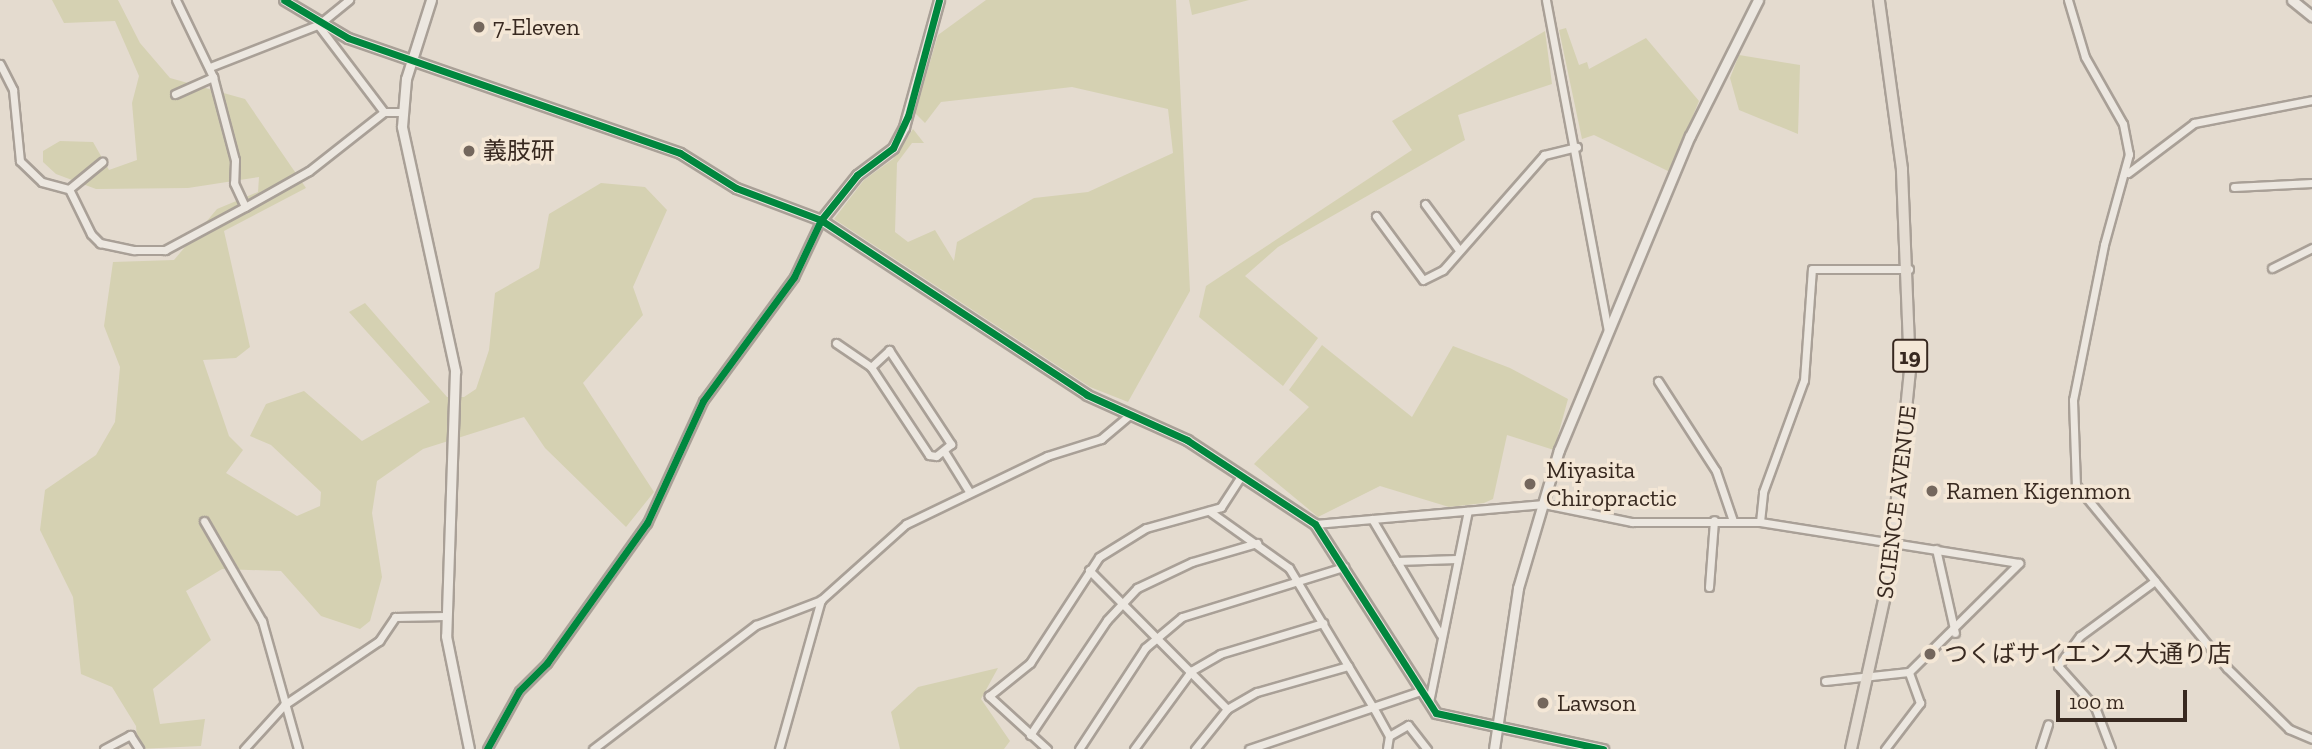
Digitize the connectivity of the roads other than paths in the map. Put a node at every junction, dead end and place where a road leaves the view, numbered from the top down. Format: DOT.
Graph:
graph roads {
  1 [pos="176,0"];
  2 [pos="284,0"];
  3 [pos="349,0"];
  4 [pos="431,0"];
  5 [pos="939,0"];
  6 [pos="1546,0"];
  7 [pos="1758,0"];
  8 [pos="1879,0"];
  9 [pos="2068,0"];
  10 [pos="2292,0"];
  11 [pos="2312,16"];
  12 [pos="318,25"];
  13 [pos="410,62"];
  14 [pos="0,64"];
  15 [pos="210,67"];
  16 [pos="213,77"];
  17 [pos="175,94"];
  18 [pos="2312,100"];
  19 [pos="384,112"];
  20 [pos="402,113"];
  21 [pos="1577,147"];
  22 [pos="102,162"];
  23 [pos="2128,173"];
  24 [pos="2312,183"];
  25 [pos="2234,187"];
  26 [pos="69,189"];
  27 [pos="1425,204"];
  28 [pos="245,206"];
  29 [pos="1376,216"];
  30 [pos="821,220"];
  31 [pos="2312,248"];
  32 [pos="1459,250"];
  33 [pos="2272,268"];
  34 [pos="1909,269"];
  35 [pos="1608,331"];
  36 [pos="836,343"];
  37 [pos="871,367"];
  38 [pos="1658,381"];
  39 [pos="1131,414"];
  40 [pos="944,451"];
  41 [pos="1241,475"];
  42 [pos="970,493"];
  43 [pos="1544,504"];
  44 [pos="1209,511"];
  45 [pos="1468,511"];
  46 [pos="1372,519"];
  47 [pos="1714,520"];
  48 [pos="204,521"];
  49 [pos="1733,521"];
  50 [pos="1760,522"];
  51 [pos="1315,524"];
  52 [pos="1894,542"];
  53 [pos="1256,544"];
  54 [pos="1936,549"];
  55 [pos="1457,559"];
  56 [pos="1397,561"];
  57 [pos="1344,567"];
  58 [pos="1089,570"];
  59 [pos="1298,581"];
  60 [pos="2155,581"];
  61 [pos="1709,587"];
  62 [pos="821,600"];
  63 [pos="1122,601"];
  64 [pos="446,616"];
  65 [pos="1323,623"];
  66 [pos="1955,633"];
  67 [pos="1440,634"];
  68 [pos="1158,635"];
  69 [pos="1348,666"];
  70 [pos="1191,671"];
  71 [pos="1909,672"];
  72 [pos="1870,677"];
  73 [pos="1825,681"];
  74 [pos="1420,691"];
  75 [pos="1428,704"];
  76 [pos="284,705"];
  77 [pos="1373,707"];
  78 [pos="1227,709"];
  79 [pos="2048,724"];
  80 [pos="1497,729"];
  81 [pos="1030,735"];
  82 [pos="1389,736"];
  83 [pos="2312,739"];
  84 [pos="104,749"];
  85 [pos="139,749"];
  86 [pos="244,749"];
  87 [pos="298,749"];
  88 [pos="469,749"];
  89 [pos="486,749"];
  90 [pos="593,749"];
  91 [pos="779,749"];
  92 [pos="1047,749"];
  93 [pos="1079,749"];
  94 [pos="1135,749"];
  95 [pos="1195,749"];
  96 [pos="1250,749"];
  97 [pos="1387,749"];
  98 [pos="1427,749"];
  99 [pos="1494,749"];
  100 [pos="1603,749"];
  101 [pos="1851,749"];
  102 [pos="1885,749"];
  103 [pos="2040,749"];
  104 [pos="2111,749"];
  1 -- 15 [label="street"];
  2 -- 12 [label="street"];
  3 -- 12 [label="street"];
  4 -- 13 [label="street"];
  5 -- 30 [label="street"];
  6 -- 21 [label="street"];
  7 -- 35 [label="street"];
  8 -- 34 [label="main road, SCIENCE AVENUE / 19"];
  9 -- 23 [label="street"];
  10 -- 11 [label="street"];
  12 -- 13 [label="street"];
  12 -- 15 [label="street"];
  12 -- 19 [label="street"];
  13 -- 20 [label="street"];
  13 -- 30 [label="street"];
  14 -- 26 [label="street"];
  15 -- 16 [label="street"];
  16 -- 17 [label="street"];
  16 -- 28 [label="street"];
  18 -- 23 [label="street"];
  19 -- 20 [label="street"];
  19 -- 28 [label="street"];
  20 -- 64 [label="street"];
  21 -- 32 [label="street"];
  21 -- 35 [label="street"];
  22 -- 26 [label="street"];
  23 -- 60 [label="street"];
  24 -- 25 [label="street"];
  26 -- 28 [label="street"];
  27 -- 32 [label="street"];
  29 -- 32 [label="street"];
  30 -- 39 [label="street"];
  30 -- 89 [label="street"];
  31 -- 33 [label="street"];
  34 -- 50 [label="street"];
  34 -- 52 [label="main road, SCIENCE AVENUE / 19"];
  35 -- 43 [label="street"];
  36 -- 37 [label="street"];
  37 -- 40 [label="street"];
  37 -- 40 [label="street"];
  38 -- 49 [label="street"];
  39 -- 41 [label="street"];
  39 -- 42 [label="street"];
  40 -- 42 [label="street"];
  41 -- 44 [label="street"];
  41 -- 51 [label="street"];
  42 -- 62 [label="street"];
  43 -- 45 [label="street"];
  43 -- 47 [label="street"];
  43 -- 80 [label="street"];
  44 -- 53 [label="street"];
  44 -- 58 [label="street"];
  45 -- 46 [label="street"];
  45 -- 55 [label="street"];
  46 -- 51 [label="street"];
  46 -- 56 [label="street"];
  47 -- 49 [label="street"];
  47 -- 61 [label="street"];
  48 -- 76 [label="street"];
  49 -- 50 [label="street"];
  50 -- 52 [label="street"];
  51 -- 57 [label="street"];
  52 -- 54 [label="street"];
  52 -- 72 [label="main road, SCIENCE AVENUE / 19"];
  53 -- 59 [label="street"];
  53 -- 63 [label="street"];
  54 -- 66 [label="street"];
  54 -- 66 [label="street"];
  55 -- 56 [label="street"];
  55 -- 67 [label="street"];
  56 -- 67 [label="street"];
  57 -- 59 [label="street"];
  57 -- 74 [label="street"];
  58 -- 63 [label="street"];
  58 -- 81 [label="street"];
  59 -- 65 [label="street"];
  59 -- 68 [label="street"];
  60 -- 83 [label="street"];
  60 -- 104 [label="street"];
  62 -- 90 [label="street"];
  62 -- 91 [label="street"];
  63 -- 68 [label="street"];
  63 -- 81 [label="street"];
  64 -- 76 [label="street"];
  64 -- 88 [label="street"];
  65 -- 69 [label="street"];
  65 -- 70 [label="street"];
  66 -- 71 [label="street"];
  67 -- 75 [label="street"];
  68 -- 70 [label="street"];
  68 -- 93 [label="street"];
  69 -- 77 [label="street"];
  69 -- 78 [label="street"];
  70 -- 78 [label="street"];
  70 -- 94 [label="street"];
  71 -- 72 [label="street"];
  71 -- 102 [label="street"];
  72 -- 73 [label="street"];
  72 -- 101 [label="main road, SCIENCE AVENUE / 19"];
  74 -- 75 [label="street"];
  74 -- 77 [label="street"];
  75 -- 80 [label="street"];
  76 -- 86 [label="street"];
  76 -- 87 [label="street"];
  77 -- 82 [label="street"];
  77 -- 96 [label="street"];
  78 -- 95 [label="street"];
  79 -- 103 [label="street"];
  80 -- 99 [label="street"];
  80 -- 100 [label="street"];
  81 -- 92 [label="street"];
  82 -- 97 [label="street"];
  82 -- 98 [label="street"];
  84 -- 85 [label="street"];
}
